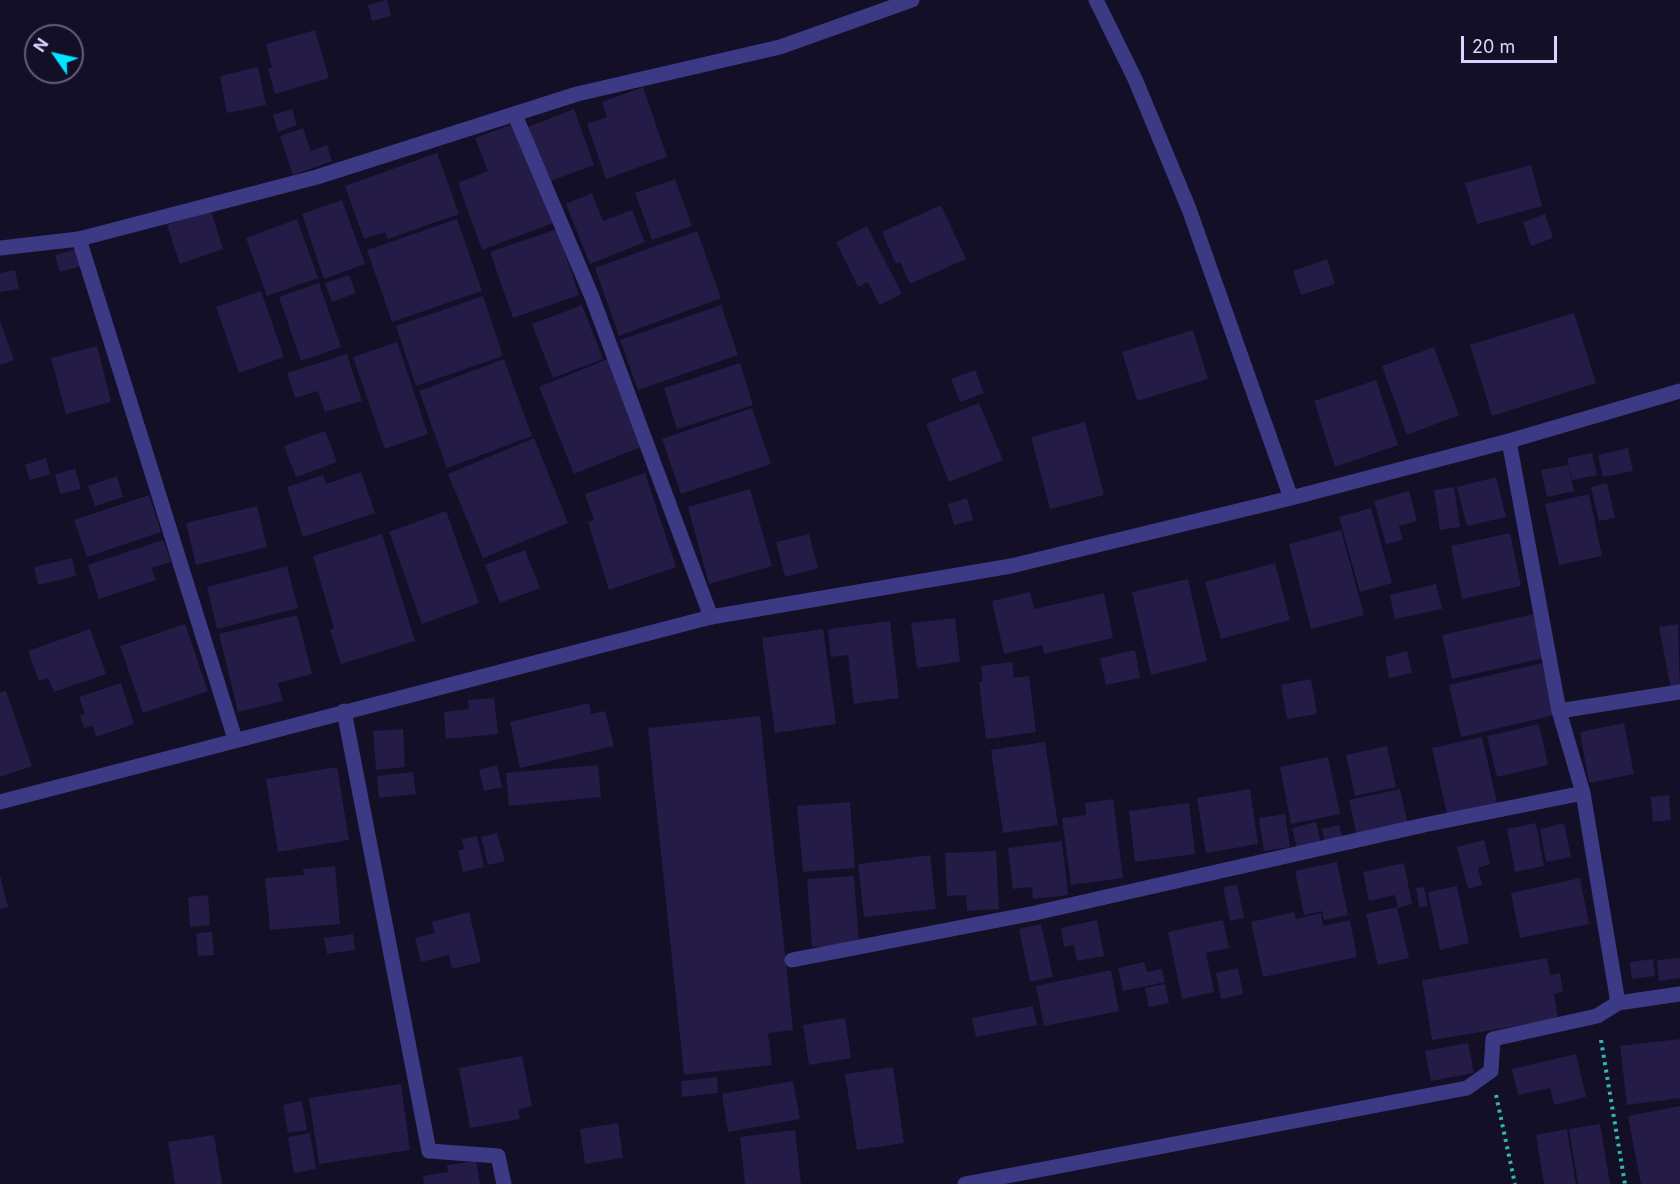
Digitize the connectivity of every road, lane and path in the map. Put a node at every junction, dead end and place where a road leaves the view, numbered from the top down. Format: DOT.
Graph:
graph roads {
  1 [pos="912,0"];
  2 [pos="1096,0"];
  3 [pos="515,115"];
  4 [pos="79,239"];
  5 [pos="0,248"];
  6 [pos="1680,391"];
  7 [pos="1509,441"];
  8 [pos="1291,498"];
  9 [pos="711,617"];
  10 [pos="1680,692"];
  11 [pos="344,711"];
  12 [pos="1559,711"];
  13 [pos="236,739"];
  14 [pos="1582,794"];
  15 [pos="0,802"];
  16 [pos="792,960"];
  17 [pos="1680,994"];
  18 [pos="1618,1003"];
  19 [pos="1597,1016"];
  20 [pos="1491,1071"];
  21 [pos="504,1184"];
  22 [pos="965,1184"];
  23 [pos="1515,1184"];
  24 [pos="1625,1184"];
  1 -- 3 [label="street"];
  2 -- 8 [label="street"];
  3 -- 4 [label="street"];
  3 -- 9 [label="street"];
  4 -- 5 [label="street"];
  4 -- 13 [label="street"];
  6 -- 7 [label="street"];
  7 -- 8 [label="street"];
  7 -- 12 [label="street"];
  8 -- 9 [label="street"];
  9 -- 11 [label="street"];
  10 -- 12 [label="street"];
  11 -- 13 [label="street"];
  11 -- 21 [label="street"];
  12 -- 14 [label="street"];
  13 -- 15 [label="street"];
  14 -- 16 [label="street"];
  14 -- 18 [label="street"];
  17 -- 18 [label="street"];
  18 -- 19 [label="street"];
  19 -- 20 [label="street"];
  19 -- 24 [label="path"];
  20 -- 22 [label="street"];
  20 -- 23 [label="path"];
}
